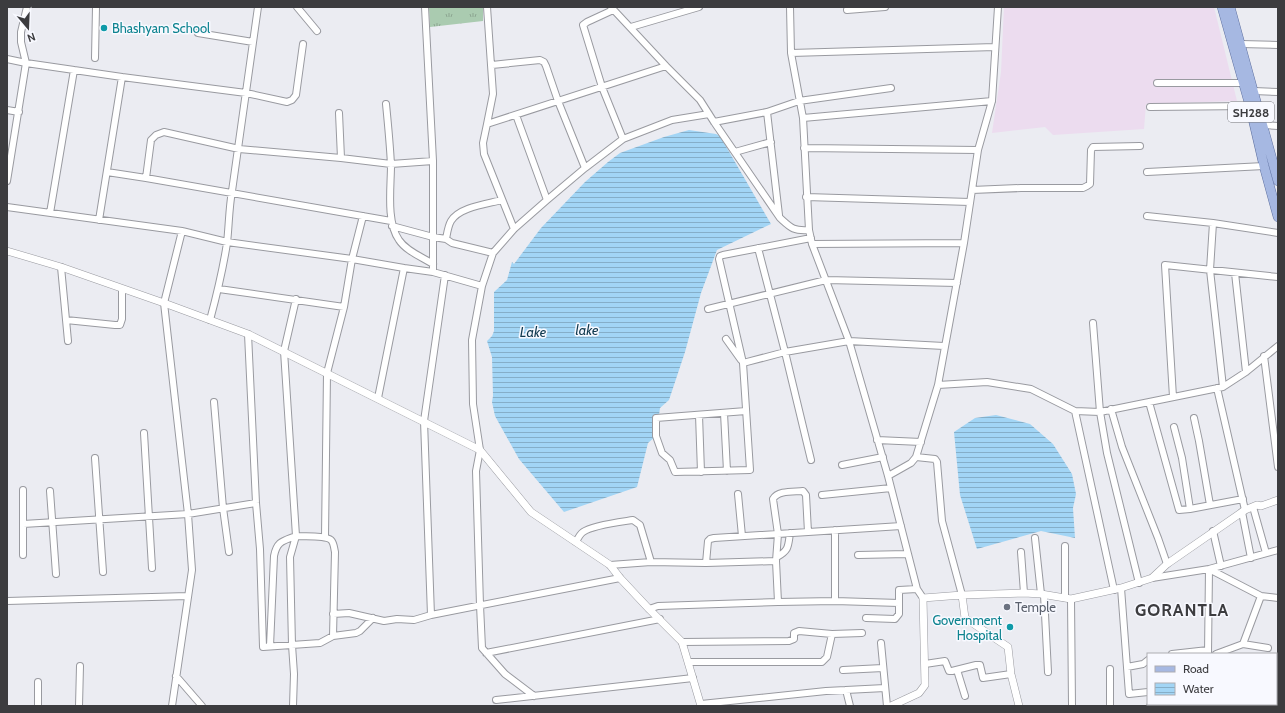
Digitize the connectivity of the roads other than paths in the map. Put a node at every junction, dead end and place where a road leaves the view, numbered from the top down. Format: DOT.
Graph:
graph roads {
  1 [pos="27,7"];
  2 [pos="96,7"];
  3 [pos="258,7"];
  4 [pos="297,7"];
  5 [pos="425,7"];
  6 [pos="487,7"];
  7 [pos="698,7"];
  8 [pos="790,7"];
  9 [pos="885,7"];
  10 [pos="998,7"];
  11 [pos="1222,7"];
  12 [pos="1230,7"];
  13 [pos="612,8"];
  14 [pos="847,10"];
  15 [pos="630,27"];
  16 [pos="317,31"];
  17 [pos="198,34"];
  18 [pos="253,42"];
  19 [pos="303,44"];
  20 [pos="1241,44"];
  21 [pos="1278,45"];
  22 [pos="995,47"];
  23 [pos="791,53"];
  24 [pos="95,58"];
  25 [pos="7,59"];
  26 [pos="26,63"];
  27 [pos="492,65"];
  28 [pos="666,66"];
  29 [pos="74,70"];
  30 [pos="122,77"];
  31 [pos="1158,83"];
  32 [pos="1243,83"];
  33 [pos="602,87"];
  34 [pos="891,88"];
  35 [pos="1254,91"];
  36 [pos="1278,92"];
  37 [pos="246,93"];
  38 [pos="558,101"];
  39 [pos="799,101"];
  40 [pos="992,101"];
  41 [pos="386,104"];
  42 [pos="1250,106"];
  43 [pos="1150,107"];
  44 [pos="7,110"];
  45 [pos="19,112"];
  46 [pos="768,112"];
  47 [pos="339,113"];
  48 [pos="709,114"];
  49 [pos="516,115"];
  50 [pos="803,118"];
  51 [pos="714,122"];
  52 [pos="487,124"];
  53 [pos="1263,125"];
  54 [pos="1278,126"];
  55 [pos="623,139"];
  56 [pos="771,142"];
  57 [pos="1140,146"];
  58 [pos="804,148"];
  59 [pos="239,149"];
  60 [pos="978,150"];
  61 [pos="735,152"];
  62 [pos="342,158"];
  63 [pos="9,159"];
  64 [pos="433,161"];
  65 [pos="390,164"];
  66 [pos="1276,164"];
  67 [pos="1264,166"];
  68 [pos="585,168"];
  69 [pos="107,172"];
  70 [pos="1147,172"];
  71 [pos="146,178"];
  72 [pos="1278,181"];
  73 [pos="7,182"];
  74 [pos="972,190"];
  75 [pos="231,193"];
  76 [pos="806,197"];
  77 [pos="502,200"];
  78 [pos="547,200"];
  79 [pos="970,202"];
  80 [pos="7,207"];
  81 [pos="50,213"];
  82 [pos="363,216"];
  83 [pos="1147,216"];
  84 [pos="1278,217"];
  85 [pos="780,218"];
  86 [pos="99,220"];
  87 [pos="1213,223"];
  88 [pos="392,224"];
  89 [pos="514,229"];
  90 [pos="809,230"];
  91 [pos="182,231"];
  92 [pos="1278,233"];
  93 [pos="433,237"];
  94 [pos="446,239"];
  95 [pos="811,241"];
  96 [pos="227,242"];
  97 [pos="964,243"];
  98 [pos="758,248"];
  99 [pos="7,251"];
  100 [pos="493,253"];
  101 [pos="352,259"];
  102 [pos="433,264"];
  103 [pos="61,268"];
  104 [pos="404,268"];
  105 [pos="1210,270"];
  106 [pos="433,272"];
  107 [pos="1235,273"];
  108 [pos="445,275"];
  109 [pos="1278,277"];
  110 [pos="826,280"];
  111 [pos="957,283"];
  112 [pos="482,286"];
  113 [pos="122,289"];
  114 [pos="219,289"];
  115 [pos="770,294"];
  116 [pos="296,299"];
  117 [pos="164,303"];
  118 [pos="729,303"];
  119 [pos="344,307"];
  120 [pos="708,309"];
  121 [pos="66,320"];
  122 [pos="210,320"];
  123 [pos="1093,323"];
  124 [pos="248,334"];
  125 [pos="726,339"];
  126 [pos="849,340"];
  127 [pos="68,342"];
  128 [pos="944,346"];
  129 [pos="1278,346"];
  130 [pos="284,351"];
  131 [pos="785,352"];
  132 [pos="1264,356"];
  133 [pos="743,363"];
  134 [pos="1246,372"];
  135 [pos="327,373"];
  136 [pos="938,386"];
  137 [pos="1220,387"];
  138 [pos="1173,397"];
  139 [pos="378,398"];
  140 [pos="214,402"];
  141 [pos="1149,402"];
  142 [pos="1111,409"];
  143 [pos="746,411"];
  144 [pos="1075,411"];
  145 [pos="1100,412"];
  146 [pos="724,413"];
  147 [pos="699,415"];
  148 [pos="1194,418"];
  149 [pos="424,421"];
  150 [pos="1174,427"];
  151 [pos="144,433"];
  152 [pos="878,440"];
  153 [pos="921,442"];
  154 [pos="480,450"];
  155 [pos="883,457"];
  156 [pos="916,457"];
  157 [pos="95,458"];
  158 [pos="811,460"];
  159 [pos="842,465"];
  160 [pos="1278,467"];
  161 [pos="727,471"];
  162 [pos="701,472"];
  163 [pos="888,476"];
  164 [pos="891,488"];
  165 [pos="23,490"];
  166 [pos="50,491"];
  167 [pos="738,494"];
  168 [pos="822,494"];
  169 [pos="1278,495"];
  170 [pos="1243,500"];
  171 [pos="1278,500"];
  172 [pos="256,504"];
  173 [pos="1210,505"];
  174 [pos="1255,506"];
  175 [pos="224,508"];
  176 [pos="1190,509"];
  177 [pos="1244,511"];
  178 [pos="188,514"];
  179 [pos="148,516"];
  180 [pos="99,519"];
  181 [pos="51,522"];
  182 [pos="23,524"];
  183 [pos="901,526"];
  184 [pos="835,530"];
  185 [pos="1214,531"];
  186 [pos="808,532"];
  187 [pos="790,533"];
  188 [pos="778,534"];
  189 [pos="296,536"];
  190 [pos="742,536"];
  191 [pos="324,537"];
  192 [pos="1035,538"];
  193 [pos="576,542"];
  194 [pos="1065,546"];
  195 [pos="1278,550"];
  196 [pos="229,552"];
  197 [pos="1021,552"];
  198 [pos="1266,553"];
  199 [pos="908,554"];
  200 [pos="23,555"];
  201 [pos="858,555"];
  202 [pos="1251,558"];
  203 [pos="776,559"];
  204 [pos="651,562"];
  205 [pos="706,563"];
  206 [pos="1167,564"];
  207 [pos="610,565"];
  208 [pos="1221,566"];
  209 [pos="152,568"];
  210 [pos="1210,569"];
  211 [pos="103,572"];
  212 [pos="56,574"];
  213 [pos="620,578"];
  214 [pos="1152,578"];
  215 [pos="1139,583"];
  216 [pos="917,589"];
  217 [pos="1118,589"];
  218 [pos="1024,593"];
  219 [pos="1042,594"];
  220 [pos="962,595"];
  221 [pos="188,596"];
  222 [pos="1261,596"];
  223 [pos="923,598"];
  224 [pos="1068,598"];
  225 [pos="1278,598"];
  226 [pos="7,601"];
  227 [pos="835,601"];
  228 [pos="778,602"];
  229 [pos="899,602"];
  230 [pos="480,605"];
  231 [pos="649,609"];
  232 [pos="333,614"];
  233 [pos="431,615"];
  234 [pos="373,618"];
  235 [pos="866,618"];
  236 [pos="660,619"];
  237 [pos="862,633"];
  238 [pos="832,634"];
  239 [pos="333,636"];
  240 [pos="682,642"];
  241 [pos="881,643"];
  242 [pos="1243,644"];
  243 [pos="292,645"];
  244 [pos="270,646"];
  245 [pos="1268,648"];
  246 [pos="1208,652"];
  247 [pos="486,653"];
  248 [pos="1190,653"];
  249 [pos="1219,653"];
  250 [pos="1147,661"];
  251 [pos="689,662"];
  252 [pos="925,664"];
  253 [pos="80,666"];
  254 [pos="1127,667"];
  255 [pos="883,668"];
  256 [pos="1110,669"];
  257 [pos="843,670"];
  258 [pos="957,670"];
  259 [pos="1048,672"];
  260 [pos="1011,674"];
  261 [pos="176,676"];
  262 [pos="693,678"];
  263 [pos="38,682"];
  264 [pos="885,688"];
  265 [pos="846,690"];
  266 [pos="1147,692"];
  267 [pos="534,696"];
  268 [pos="965,696"];
  269 [pos="496,700"];
  270 [pos="701,705"];
  271 [pos="38,706"];
  272 [pos="79,706"];
  273 [pos="172,706"];
  274 [pos="202,706"];
  275 [pos="293,706"];
  276 [pos="850,706"];
  277 [pos="887,706"];
  278 [pos="891,706"];
  279 [pos="1019,706"];
  280 [pos="1072,706"];
  281 [pos="1110,706"];
  1 -- 26 [label="street"];
  2 -- 24 [label="street"];
  3 -- 18 [label="street"];
  4 -- 16 [label="street"];
  5 -- 64 [label="street"];
  6 -- 27 [label="street"];
  7 -- 15 [label="street"];
  8 -- 23 [label="street"];
  9 -- 14 [label="street"];
  10 -- 22 [label="street"];
  11 -- 32 [label="main road, SH288"];
  12 -- 20 [label="main road, SH288"];
  13 -- 15 [label="street"];
  13 -- 33 [label="street"];
  15 -- 28 [label="street"];
  17 -- 18 [label="street"];
  18 -- 37 [label="street"];
  19 -- 37 [label="street"];
  20 -- 21 [label="street"];
  20 -- 35 [label="main road, SH288"];
  22 -- 23 [label="street"];
  22 -- 40 [label="street"];
  23 -- 39 [label="street"];
  25 -- 26 [label="street"];
  26 -- 29 [label="street"];
  26 -- 45 [label="street"];
  27 -- 38 [label="street"];
  27 -- 52 [label="street"];
  28 -- 33 [label="street"];
  28 -- 48 [label="street"];
  29 -- 30 [label="street"];
  29 -- 81 [label="street"];
  30 -- 37 [label="street"];
  30 -- 69 [label="street"];
  31 -- 32 [label="street"];
  32 -- 42 [label="main road, SH288"];
  33 -- 38 [label="street"];
  33 -- 55 [label="street"];
  34 -- 39 [label="street"];
  35 -- 36 [label="street"];
  35 -- 53 [label="main road, SH288"];
  37 -- 59 [label="street"];
  38 -- 49 [label="street"];
  38 -- 68 [label="street"];
  39 -- 46 [label="street"];
  39 -- 50 [label="street"];
  40 -- 50 [label="street"];
  40 -- 60 [label="street"];
  41 -- 65 [label="street"];
  42 -- 43 [label="street"];
  42 -- 67 [label="main road, SH288"];
  44 -- 45 [label="street"];
  45 -- 63 [label="street"];
  46 -- 51 [label="street"];
  46 -- 56 [label="street"];
  47 -- 62 [label="street"];
  48 -- 51 [label="street"];
  48 -- 55 [label="street"];
  49 -- 52 [label="street"];
  49 -- 78 [label="street"];
  50 -- 58 [label="street"];
  51 -- 61 [label="street"];
  52 -- 77 [label="street"];
  53 -- 54 [label="street"];
  53 -- 66 [label="main road, SH288"];
  55 -- 68 [label="street"];
  56 -- 61 [label="street"];
  56 -- 85 [label="street"];
  57 -- 74 [label="street"];
  58 -- 60 [label="street"];
  58 -- 76 [label="street"];
  59 -- 62 [label="street"];
  59 -- 71 [label="street"];
  59 -- 75 [label="street"];
  60 -- 74 [label="street"];
  61 -- 85 [label="street"];
  62 -- 65 [label="street"];
  63 -- 73 [label="street"];
  64 -- 65 [label="street"];
  64 -- 93 [label="street"];
  65 -- 88 [label="street"];
  66 -- 72 [label="main road, SH288"];
  67 -- 70 [label="street"];
  67 -- 84 [label="main road, SH288"];
  68 -- 78 [label="street"];
  69 -- 71 [label="street"];
  69 -- 86 [label="street"];
  71 -- 75 [label="street"];
  74 -- 79 [label="street"];
  75 -- 82 [label="street"];
  75 -- 96 [label="street"];
  76 -- 79 [label="street"];
  76 -- 90 [label="street"];
  77 -- 89 [label="street"];
  77 -- 94 [label="street"];
  78 -- 89 [label="street"];
  79 -- 97 [label="street"];
  80 -- 81 [label="street"];
  81 -- 86 [label="street"];
  82 -- 88 [label="street"];
  82 -- 101 [label="street"];
  83 -- 87 [label="street"];
  85 -- 90 [label="street"];
  86 -- 91 [label="street"];
  87 -- 92 [label="street"];
  87 -- 105 [label="street"];
  88 -- 93 [label="street"];
  88 -- 102 [label="street"];
  89 -- 100 [label="street"];
  90 -- 95 [label="street"];
  91 -- 96 [label="street"];
  91 -- 117 [label="street"];
  93 -- 94 [label="street"];
  93 -- 102 [label="street"];
  94 -- 100 [label="street"];
  95 -- 97 [label="street"];
  95 -- 98 [label="street"];
  95 -- 110 [label="street"];
  96 -- 101 [label="street"];
  96 -- 114 [label="street"];
  97 -- 111 [label="street"];
  98 -- 115 [label="street"];
  98 -- 118 [label="street"];
  99 -- 103 [label="street"];
  100 -- 112 [label="street"];
  101 -- 104 [label="street"];
  101 -- 119 [label="street"];
  102 -- 106 [label="street"];
  103 -- 113 [label="street"];
  103 -- 121 [label="street"];
  104 -- 106 [label="street"];
  104 -- 139 [label="street"];
  105 -- 107 [label="street"];
  105 -- 137 [label="street"];
  105 -- 138 [label="street"];
  106 -- 108 [label="street"];
  107 -- 109 [label="street"];
  107 -- 134 [label="street"];
  108 -- 112 [label="street"];
  108 -- 149 [label="street"];
  110 -- 111 [label="street"];
  110 -- 115 [label="street"];
  110 -- 126 [label="street"];
  111 -- 128 [label="street"];
  112 -- 154 [label="street"];
  113 -- 117 [label="street"];
  113 -- 121 [label="street"];
  114 -- 116 [label="street"];
  114 -- 122 [label="street"];
  115 -- 118 [label="street"];
  115 -- 131 [label="street"];
  116 -- 119 [label="street"];
  116 -- 130 [label="street"];
  117 -- 122 [label="street"];
  117 -- 178 [label="street"];
  118 -- 120 [label="street"];
  118 -- 133 [label="street"];
  119 -- 135 [label="street"];
  121 -- 127 [label="street"];
  122 -- 124 [label="street"];
  123 -- 145 [label="street"];
  124 -- 130 [label="street"];
  124 -- 172 [label="street"];
  125 -- 133 [label="street"];
  126 -- 128 [label="street"];
  126 -- 131 [label="street"];
  126 -- 152 [label="street"];
  128 -- 136 [label="street"];
  129 -- 132 [label="street"];
  130 -- 135 [label="street"];
  130 -- 189 [label="street"];
  131 -- 133 [label="street"];
  131 -- 158 [label="street"];
  132 -- 134 [label="street"];
  132 -- 160 [label="street"];
  133 -- 143 [label="street"];
  134 -- 137 [label="street"];
  135 -- 139 [label="street"];
  135 -- 191 [label="street"];
  136 -- 144 [label="street"];
  136 -- 153 [label="street"];
  137 -- 138 [label="street"];
  137 -- 170 [label="street"];
  138 -- 141 [label="street"];
  139 -- 149 [label="street"];
  140 -- 175 [label="street"];
  141 -- 142 [label="street"];
  141 -- 176 [label="street"];
  142 -- 145 [label="street"];
  142 -- 206 [label="street"];
  143 -- 146 [label="street"];
  143 -- 161 [label="street"];
  144 -- 145 [label="street"];
  144 -- 217 [label="street"];
  145 -- 215 [label="street"];
  146 -- 147 [label="street"];
  146 -- 161 [label="street"];
  147 -- 162 [label="street"];
  147 -- 162 [label="street"];
  148 -- 173 [label="street"];
  149 -- 154 [label="street"];
  149 -- 233 [label="street"];
  150 -- 176 [label="street"];
  151 -- 179 [label="street"];
  152 -- 153 [label="street"];
  152 -- 155 [label="street"];
  153 -- 156 [label="street"];
  154 -- 193 [label="street"];
  154 -- 230 [label="street"];
  155 -- 159 [label="street"];
  155 -- 163 [label="street"];
  156 -- 163 [label="street"];
  156 -- 220 [label="street"];
  157 -- 180 [label="street"];
  161 -- 162 [label="street"];
  163 -- 164 [label="street"];
  164 -- 168 [label="street"];
  164 -- 183 [label="street"];
  165 -- 182 [label="street"];
  166 -- 181 [label="street"];
  167 -- 190 [label="street"];
  169 -- 174 [label="street"];
  170 -- 173 [label="street"];
  170 -- 177 [label="street"];
  171 -- 174 [label="street"];
  172 -- 175 [label="street"];
  172 -- 244 [label="street"];
  173 -- 176 [label="street"];
  174 -- 177 [label="street"];
  174 -- 198 [label="street"];
  175 -- 178 [label="street"];
  175 -- 196 [label="street"];
  177 -- 185 [label="street"];
  177 -- 202 [label="street"];
  178 -- 179 [label="street"];
  178 -- 221 [label="street"];
  179 -- 180 [label="street"];
  179 -- 209 [label="street"];
  180 -- 181 [label="street"];
  180 -- 211 [label="street"];
  181 -- 182 [label="street"];
  181 -- 212 [label="street"];
  182 -- 200 [label="street"];
  183 -- 184 [label="street"];
  183 -- 199 [label="street"];
  184 -- 186 [label="street"];
  184 -- 227 [label="street"];
  185 -- 206 [label="street"];
  185 -- 208 [label="street"];
  186 -- 187 [label="street"];
  186 -- 188 [label="street"];
  187 -- 188 [label="street"];
  187 -- 203 [label="street"];
  188 -- 190 [label="street"];
  188 -- 203 [label="street"];
  189 -- 191 [label="street"];
  189 -- 243 [label="street"];
  189 -- 244 [label="street"];
  190 -- 205 [label="street"];
  191 -- 232 [label="street"];
  192 -- 219 [label="street"];
  193 -- 204 [label="street"];
  193 -- 207 [label="street"];
  194 -- 224 [label="street"];
  195 -- 198 [label="street"];
  197 -- 218 [label="street"];
  198 -- 202 [label="street"];
  199 -- 201 [label="street"];
  199 -- 216 [label="street"];
  202 -- 208 [label="street"];
  203 -- 205 [label="street"];
  203 -- 228 [label="street"];
  204 -- 205 [label="street"];
  204 -- 207 [label="street"];
  206 -- 214 [label="street"];
  207 -- 213 [label="street"];
  208 -- 210 [label="street"];
  210 -- 214 [label="street"];
  210 -- 222 [label="street"];
  210 -- 246 [label="street"];
  213 -- 230 [label="street"];
  213 -- 231 [label="street"];
  214 -- 215 [label="street"];
  215 -- 217 [label="street"];
  216 -- 223 [label="street"];
  216 -- 229 [label="street"];
  217 -- 224 [label="street"];
  217 -- 254 [label="street"];
  218 -- 219 [label="street"];
  218 -- 220 [label="street"];
  219 -- 224 [label="street"];
  219 -- 259 [label="street"];
  220 -- 223 [label="street"];
  220 -- 260 [label="street"];
  221 -- 226 [label="street"];
  221 -- 261 [label="street"];
  222 -- 225 [label="street"];
  222 -- 242 [label="street"];
  223 -- 252 [label="street"];
  224 -- 280 [label="street"];
  227 -- 228 [label="street"];
  227 -- 229 [label="street"];
  228 -- 231 [label="street"];
  229 -- 235 [label="street"];
  230 -- 233 [label="street"];
  230 -- 247 [label="street"];
  231 -- 236 [label="street"];
  232 -- 234 [label="street"];
  232 -- 239 [label="street"];
  233 -- 234 [label="street"];
  234 -- 239 [label="street"];
  236 -- 240 [label="street"];
  236 -- 247 [label="street"];
  237 -- 238 [label="street"];
  238 -- 240 [label="street"];
  238 -- 251 [label="street"];
  239 -- 243 [label="street"];
  240 -- 251 [label="street"];
  241 -- 255 [label="street"];
  242 -- 245 [label="street"];
  242 -- 249 [label="street"];
  243 -- 244 [label="street"];
  243 -- 275 [label="street"];
  246 -- 248 [label="street"];
  247 -- 267 [label="street"];
  250 -- 254 [label="street"];
  251 -- 262 [label="street"];
  252 -- 258 [label="street"];
  252 -- 278 [label="street"];
  253 -- 272 [label="street"];
  254 -- 266 [label="street"];
  255 -- 257 [label="street"];
  255 -- 264 [label="street"];
  256 -- 281 [label="street"];
  258 -- 260 [label="street"];
  258 -- 268 [label="street"];
  260 -- 279 [label="street"];
  261 -- 273 [label="street"];
  261 -- 274 [label="street"];
  262 -- 267 [label="street"];
  262 -- 270 [label="street"];
  263 -- 271 [label="street"];
  264 -- 265 [label="street"];
  264 -- 277 [label="street"];
  265 -- 270 [label="street"];
  265 -- 276 [label="street"];
  267 -- 269 [label="street"];
}
